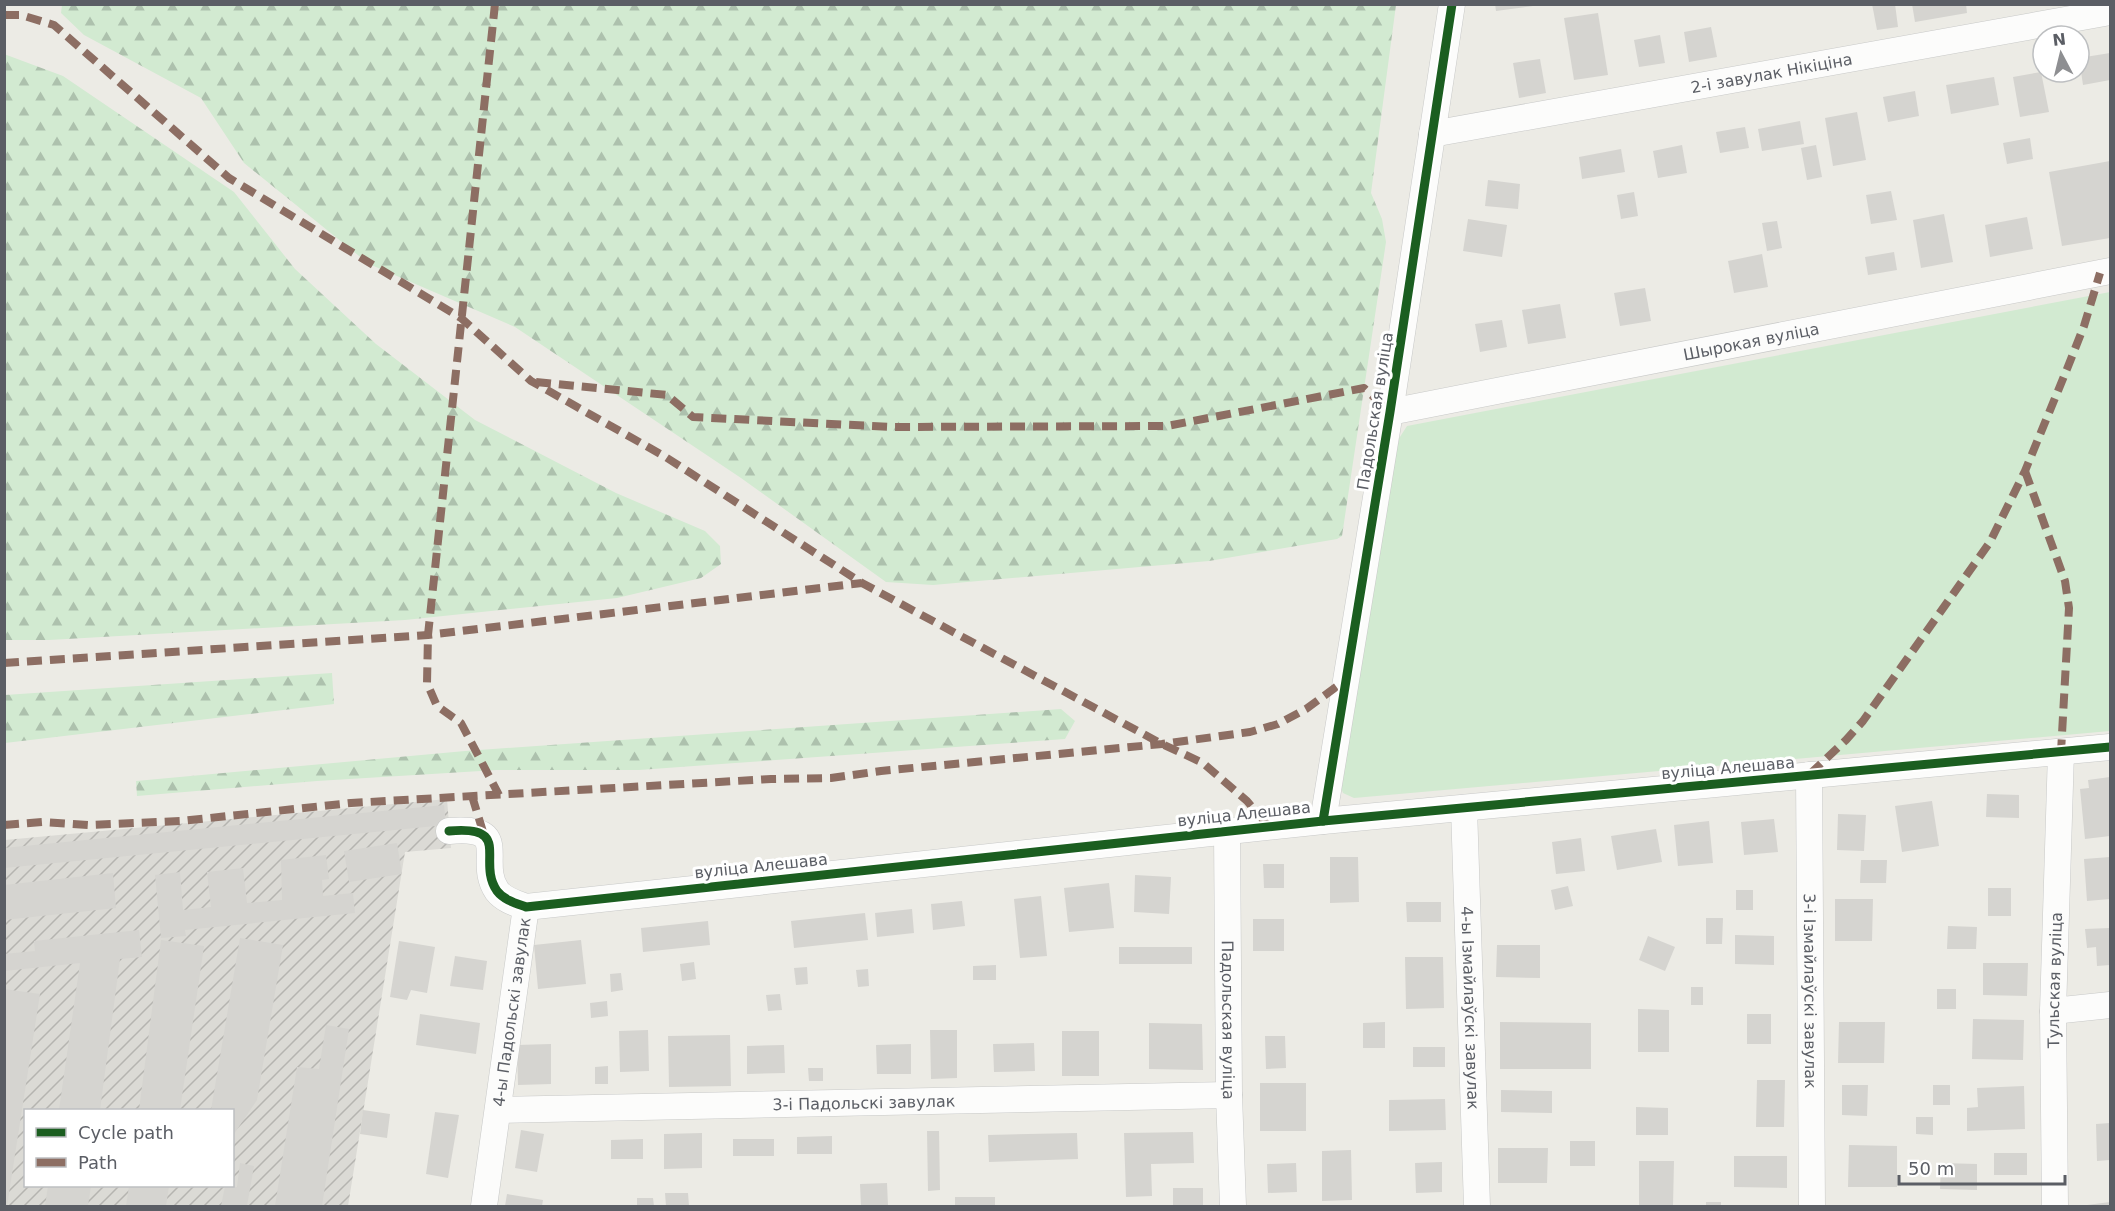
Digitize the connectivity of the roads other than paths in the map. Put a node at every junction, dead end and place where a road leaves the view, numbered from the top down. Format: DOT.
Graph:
graph roads {
  1 [pos="1452,4"];
  2 [pos="2110,12"];
  3 [pos="1432,134"];
  4 [pos="2110,271"];
  5 [pos="1390,412"];
  6 [pos="2110,747"];
  7 [pos="2061,752"];
  8 [pos="1809,775"];
  9 [pos="1464,808"];
  10 [pos="1323,821"];
  11 [pos="449,831"];
  12 [pos="1227,832"];
  13 [pos="526,907"];
  14 [pos="2110,1005"];
  15 [pos="2053,1011"];
  16 [pos="1229,1095"];
  17 [pos="498,1110"];
  18 [pos="484,1206"];
  19 [pos="1233,1206"];
  20 [pos="1477,1206"];
  21 [pos="1812,1206"];
  22 [pos="2055,1206"];
  1 -- 3 [label="street, Падольская вуліца"];
  2 -- 3 [label="street, 2-і завулак Нікіціна"];
  3 -- 5 [label="street, Падольская вуліца"];
  4 -- 5 [label="street, Шырокая вуліца"];
  5 -- 10 [label="street, Падольская вуліца"];
  6 -- 7 [label="street, вуліца Алешава"];
  7 -- 8 [label="street, вуліца Алешава"];
  7 -- 15 [label="street, Тульская вуліца"];
  8 -- 9 [label="street, вуліца Алешава"];
  8 -- 21 [label="street, 3-і Ізмайлаўскі завулак"];
  9 -- 10 [label="street, вуліца Алешава"];
  9 -- 20 [label="street, 4-ы Ізмайлаўскі завулак"];
  10 -- 12 [label="street, вуліца Алешава"];
  11 -- 13 [label="street, 4-ы Падольскі завулак"];
  12 -- 13 [label="street, вуліца Алешава"];
  12 -- 16 [label="street, Падольская вуліца"];
  13 -- 17 [label="street, 4-ы Падольскі завулак"];
  14 -- 15 [label="street"];
  15 -- 22 [label="street, Тульская вуліца"];
  16 -- 17 [label="street, 3-і Падольскі завулак"];
  16 -- 19 [label="street, Падольская вуліца"];
  17 -- 18 [label="street, 4-ы Падольскі завулак"];
}
